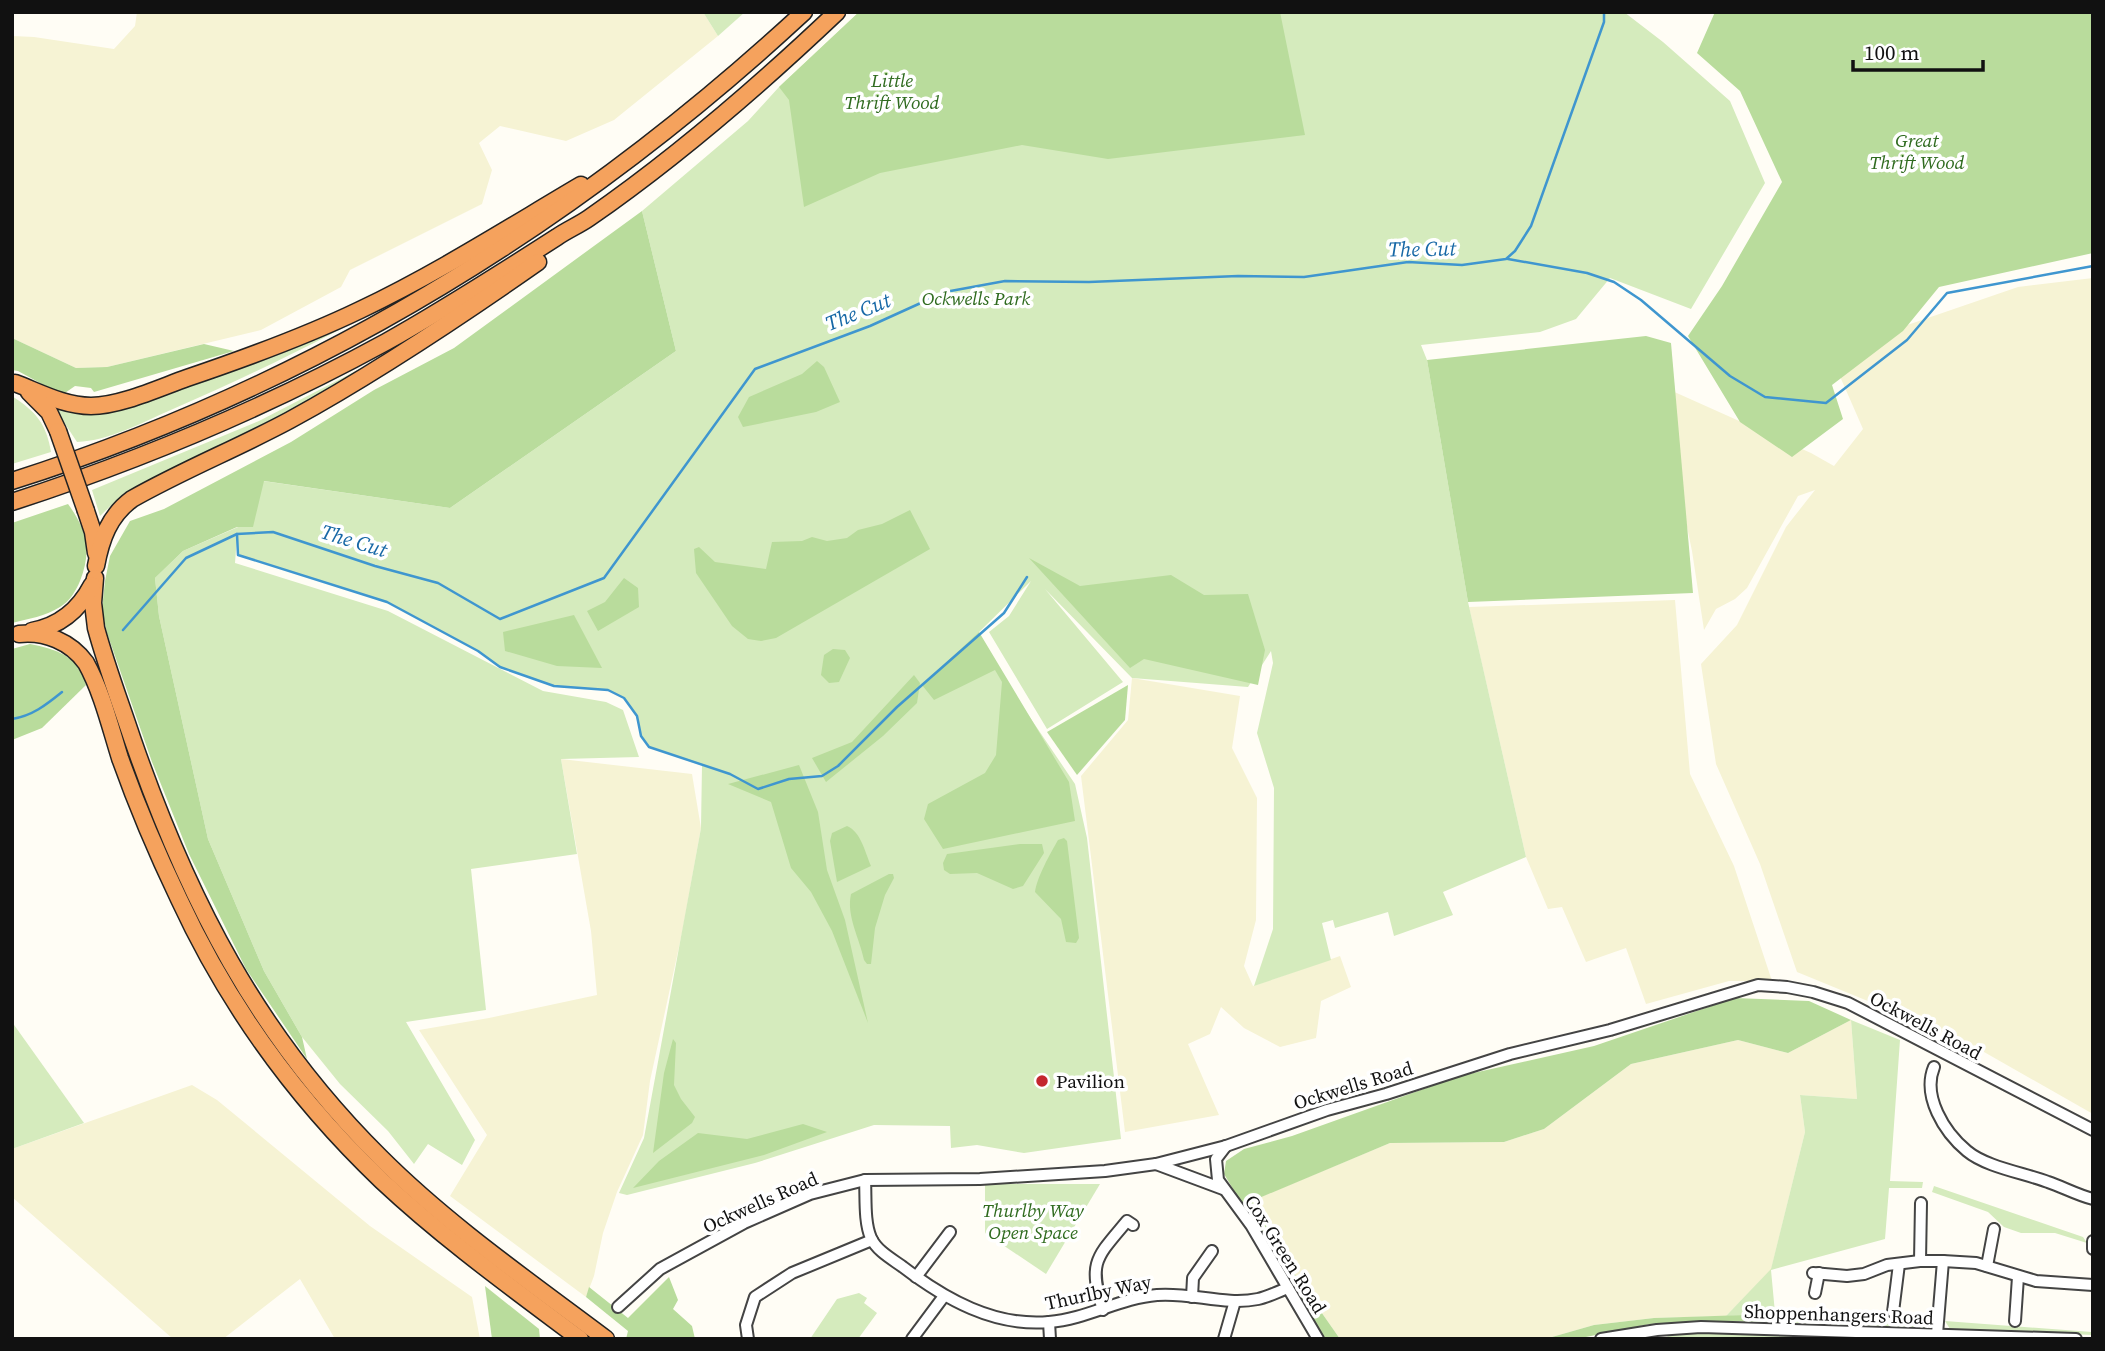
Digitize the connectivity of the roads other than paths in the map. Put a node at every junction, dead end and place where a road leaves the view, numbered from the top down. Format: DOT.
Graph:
graph roads {
  1 [pos="804,12"];
  2 [pos="837,12"];
  3 [pos="651,142"];
  4 [pos="588,219"];
  5 [pos="14,382"];
  6 [pos="12,481"];
  7 [pos="12,502"];
  8 [pos="95,572"];
  9 [pos="16,635"];
  10 [pos="1928,1072"];
  11 [pos="2093,1130"];
  12 [pos="1226,1146"];
  13 [pos="1156,1164"];
  14 [pos="865,1180"];
  15 [pos="1223,1189"];
  16 [pos="2093,1199"];
  17 [pos="1921,1203"];
  18 [pos="1133,1225"];
  19 [pos="1994,1229"];
  20 [pos="950,1232"];
  21 [pos="872,1240"];
  22 [pos="2093,1241"];
  23 [pos="2093,1249"];
  24 [pos="1212,1251"];
  25 [pos="1920,1261"];
  26 [pos="1943,1261"];
  27 [pos="1899,1264"];
  28 [pos="1987,1266"];
  29 [pos="916,1277"];
  30 [pos="2018,1277"];
  31 [pos="2093,1284"];
  32 [pos="1288,1287"];
  33 [pos="1815,1293"];
  34 [pos="944,1296"];
  35 [pos="1192,1297"];
  36 [pos="1235,1301"];
  37 [pos="618,1307"];
  38 [pos="1103,1310"];
  39 [pos="1893,1312"];
  40 [pos="2015,1321"];
  41 [pos="1049,1322"];
  42 [pos="1658,1334"];
  43 [pos="1937,1334"];
  44 [pos="2056,1338"];
  45 [pos="580,1339"];
  46 [pos="606,1339"];
  47 [pos="748,1339"];
  48 [pos="912,1339"];
  49 [pos="1050,1339"];
  50 [pos="1223,1339"];
  51 [pos="1318,1339"];
  52 [pos="1601,1339"];
  53 [pos="2076,1339"];
  1 -- 3 [label="highway"];
  2 -- 4 [label="highway"];
  3 -- 5 [label="highway"];
  3 -- 6 [label="highway"];
  4 -- 7 [label="highway"];
  4 -- 8 [label="highway"];
  5 -- 8 [label="highway, bridge"];
  8 -- 9 [label="highway"];
  8 -- 46 [label="highway"];
  9 -- 45 [label="highway"];
  10 -- 16 [label="street"];
  11 -- 12 [label="street, Ockwells Road"];
  12 -- 13 [label="street, Ockwells Road"];
  12 -- 15 [label="street, Cox Green Road"];
  13 -- 14 [label="street, Ockwells Road"];
  13 -- 15 [label="street, Cox Green Road"];
  14 -- 21 [label="street"];
  14 -- 37 [label="street, Ockwells Road"];
  15 -- 32 [label="street, Cox Green Road"];
  17 -- 25 [label="street"];
  18 -- 38 [label="street"];
  19 -- 28 [label="street"];
  20 -- 29 [label="street"];
  21 -- 29 [label="street, Thurlby Way"];
  21 -- 47 [label="street"];
  22 -- 23 [label="street"];
  24 -- 35 [label="street"];
  25 -- 26 [label="street"];
  25 -- 27 [label="street"];
  26 -- 28 [label="street"];
  26 -- 43 [label="street"];
  27 -- 33 [label="street"];
  27 -- 39 [label="street"];
  28 -- 30 [label="street"];
  29 -- 34 [label="street, Thurlby Way"];
  30 -- 31 [label="street"];
  30 -- 40 [label="street"];
  32 -- 36 [label="street, Thurlby Way"];
  32 -- 51 [label="street, Cox Green Road"];
  34 -- 41 [label="street, Thurlby Way"];
  34 -- 48 [label="street"];
  35 -- 36 [label="street, Thurlby Way"];
  35 -- 38 [label="street, Thurlby Way"];
  36 -- 50 [label="street"];
  38 -- 41 [label="street, Thurlby Way"];
  41 -- 49 [label="street"];
  42 -- 43 [label="street, Shoppenhangers Road"];
  42 -- 52 [label="street, Shoppenhangers Road"];
  43 -- 44 [label="street, Shoppenhangers Road"];
  44 -- 53 [label="street, Shoppenhangers Road"];
}
